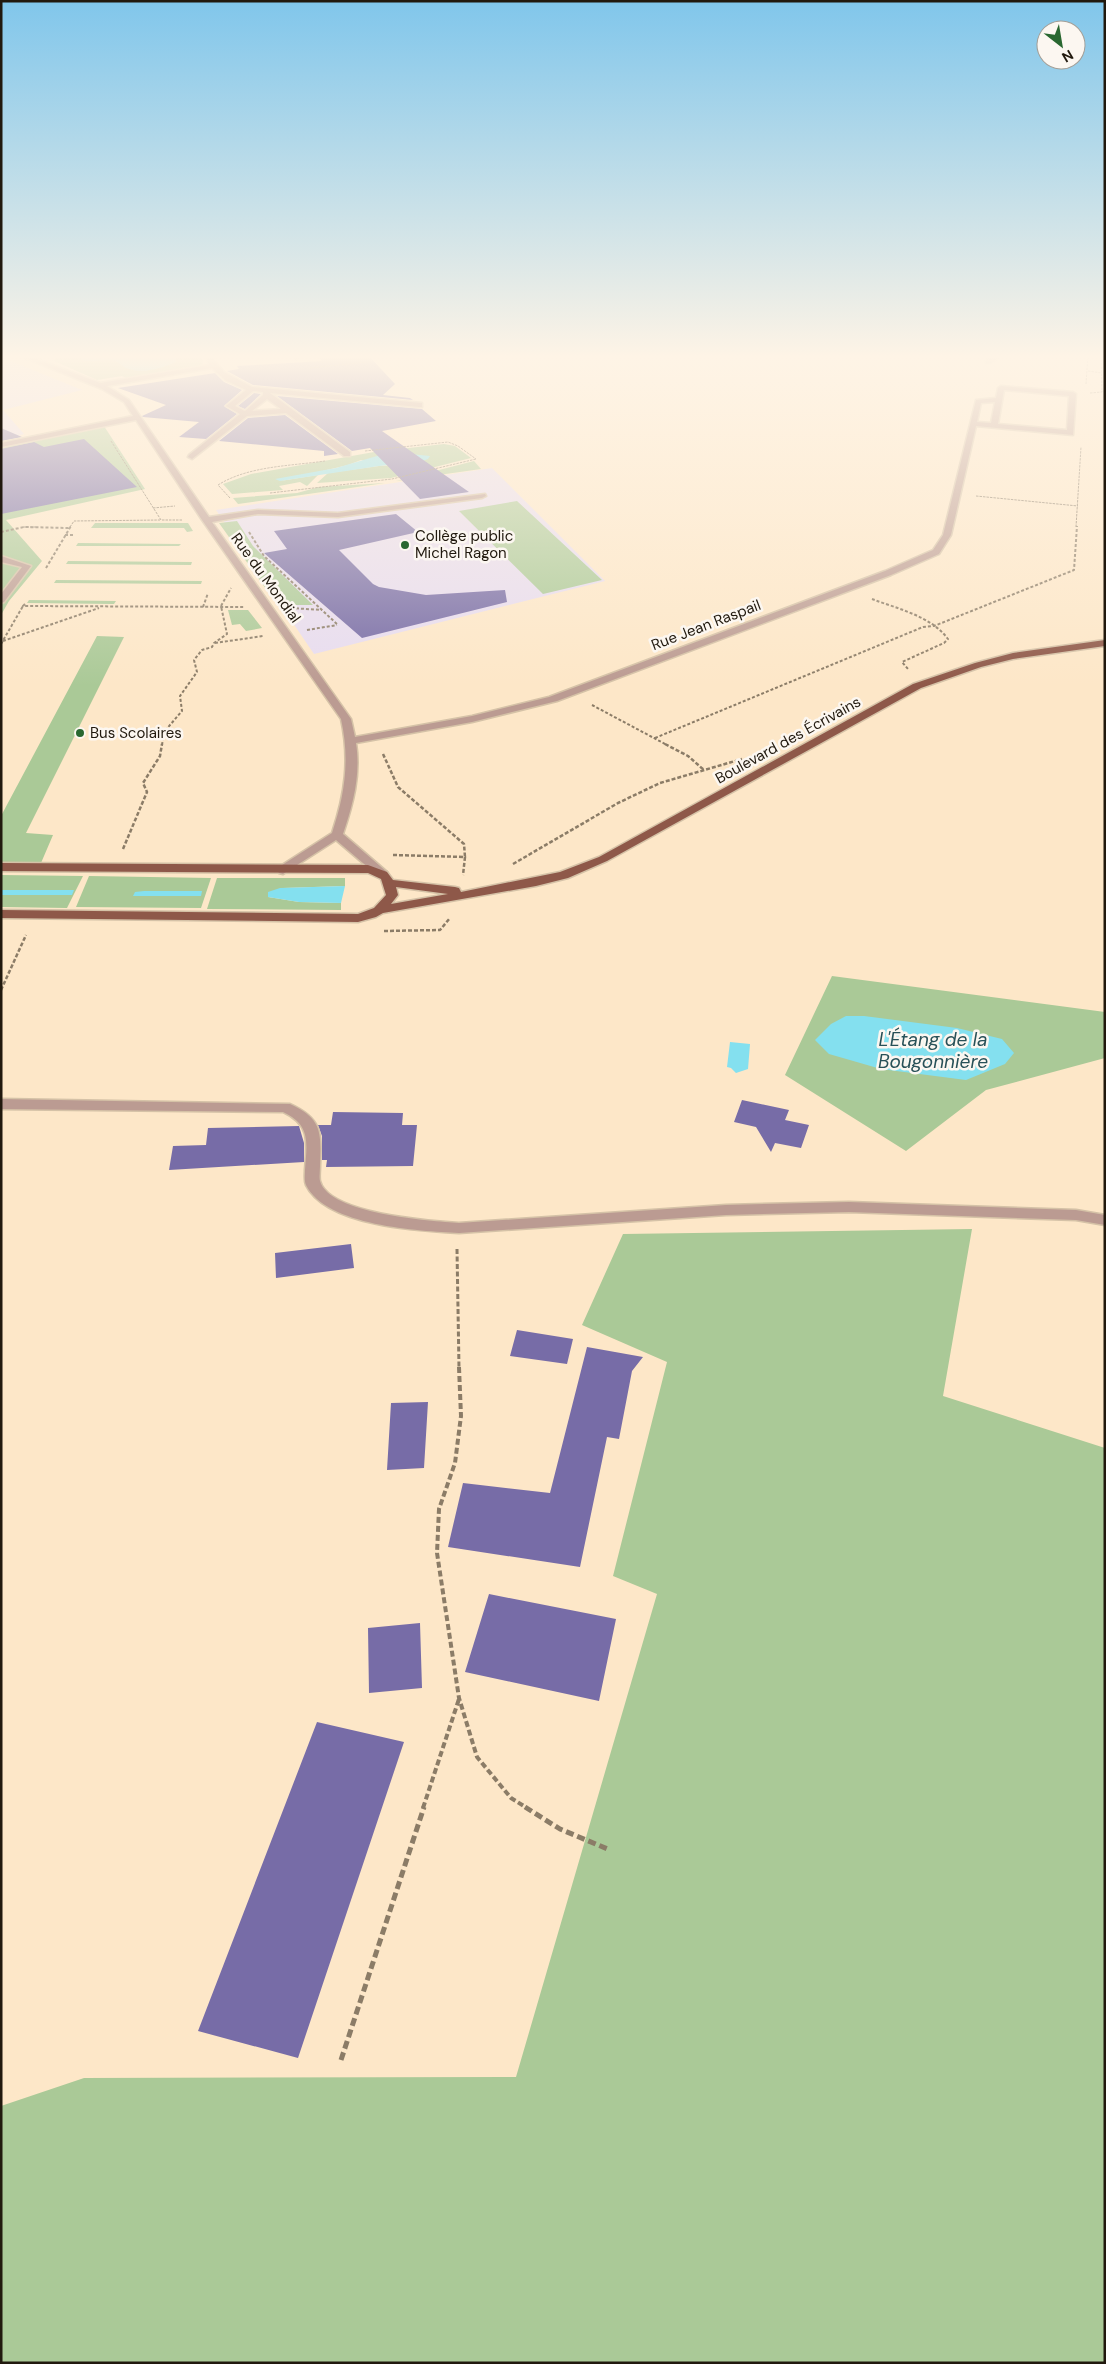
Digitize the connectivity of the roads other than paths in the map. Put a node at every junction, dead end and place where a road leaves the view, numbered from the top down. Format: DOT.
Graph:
graph roads {
  1 [pos="169,465"];
  2 [pos="964,465"];
  3 [pos="482,496"];
  4 [pos="206,520"];
  5 [pos="1,559"];
  6 [pos="1,600"];
  7 [pos="1105,643"];
  8 [pos="352,741"];
  9 [pos="337,835"];
  10 [pos="1,867"];
  11 [pos="283,870"];
  12 [pos="381,872"];
  13 [pos="390,883"];
  14 [pos="494,890"];
  15 [pos="382,909"];
  16 [pos="1,914"];
  17 [pos="1,1104"];
  18 [pos="1105,1220"];
  1 -- 4 [label="street, Rue du Mondial"];
  2 -- 8 [label="street, Rue Jean Raspail"];
  3 -- 4 [label="street"];
  4 -- 8 [label="street, Rue du Mondial"];
  5 -- 6 [label="street"];
  7 -- 14 [label="main road, Boulevard des Écrivains"];
  8 -- 9 [label="street, Rue du Mondial"];
  9 -- 11 [label="street"];
  9 -- 12 [label="street"];
  10 -- 11 [label="main road"];
  11 -- 12 [label="main road"];
  12 -- 13 [label="main road"];
  13 -- 14 [label="main road"];
  13 -- 15 [label="main road"];
  14 -- 15 [label="main road"];
  15 -- 16 [label="main road"];
  17 -- 18 [label="street"];
}
